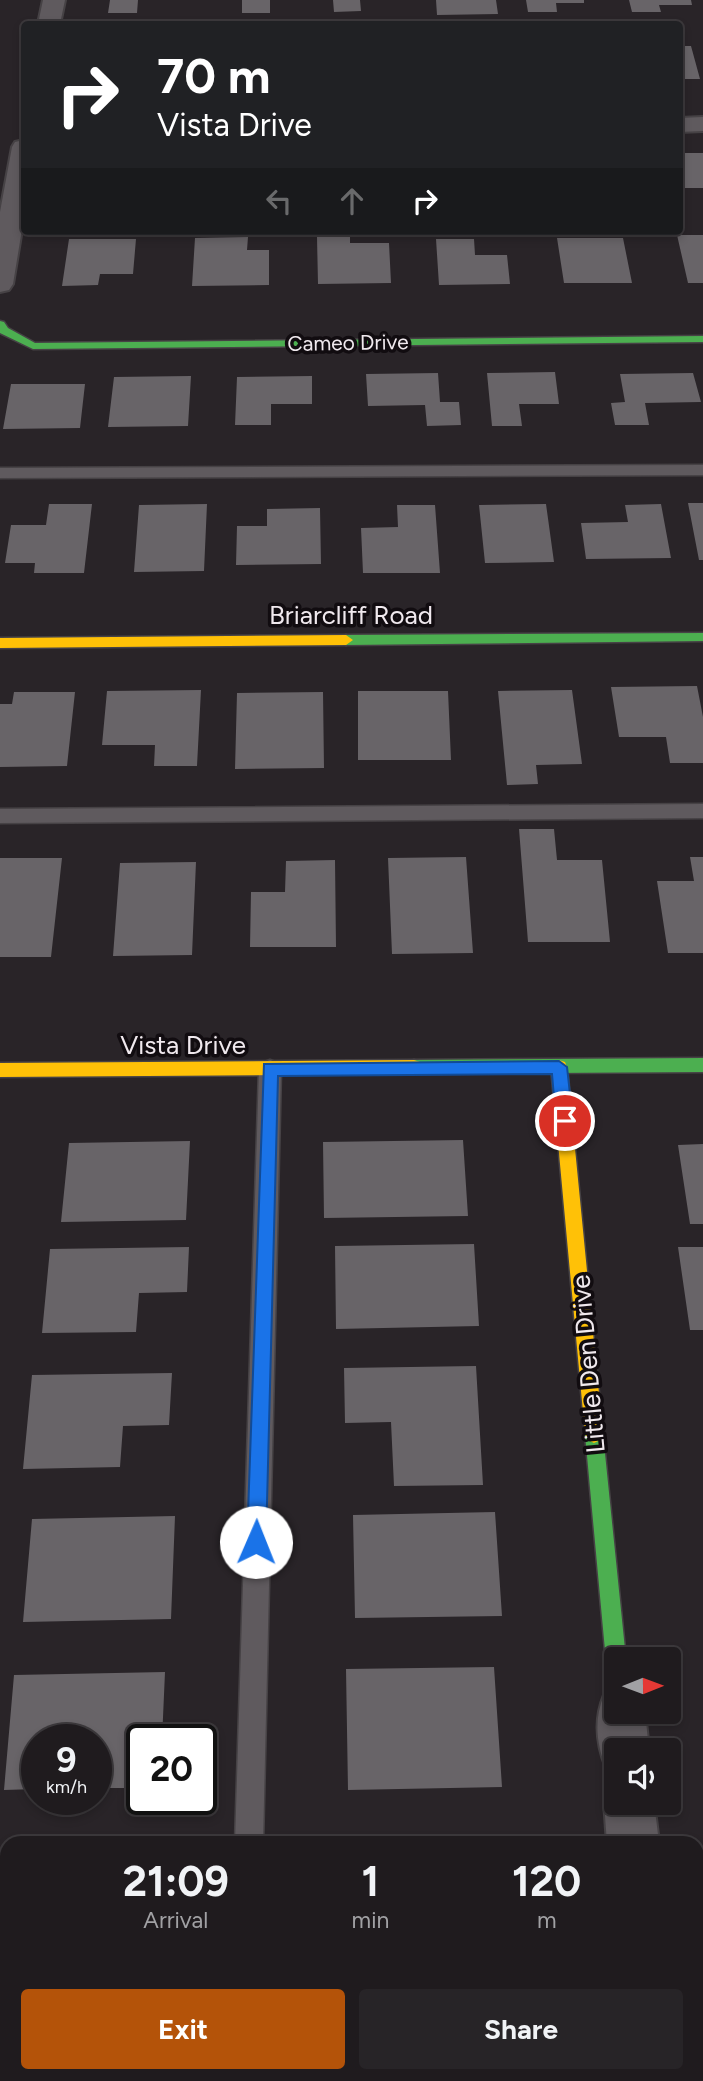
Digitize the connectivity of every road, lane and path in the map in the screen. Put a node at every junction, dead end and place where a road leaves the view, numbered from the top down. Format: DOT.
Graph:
graph roads {
  1 [pos="54,0"];
  2 [pos="50,21"];
  3 [pos="703,124"];
  4 [pos="683,125"];
  5 [pos="21,164"];
  6 [pos="0,284"];
  7 [pos="0,324"];
  8 [pos="703,339"];
  9 [pos="703,470"];
  10 [pos="0,473"];
  11 [pos="703,637"];
  12 [pos="0,643"];
  13 [pos="703,811"];
  14 [pos="0,816"];
  15 [pos="703,1065"];
  16 [pos="559,1067"];
  17 [pos="270,1069"];
  18 [pos="0,1070"];
  19 [pos="615,1647"];
  20 [pos="630,1815"];
  21 [pos="249,1836"];
  22 [pos="632,1836"];
  1 -- 2 [label="street"];
  3 -- 4 [label="street"];
  5 -- 6 [label="street"];
  7 -- 8 [label="street, Cameo Drive"];
  9 -- 10 [label="lane"];
  11 -- 12 [label="street, Briarcliff Road"];
  13 -- 14 [label="lane"];
  15 -- 16 [label="street, Vista Drive"];
  16 -- 17 [label="street, Vista Drive"];
  16 -- 19 [label="street, Little Den Drive"];
  17 -- 18 [label="street, Vista Drive"];
  17 -- 21 [label="lane"];
  20 -- 22 [label="street"];
}
